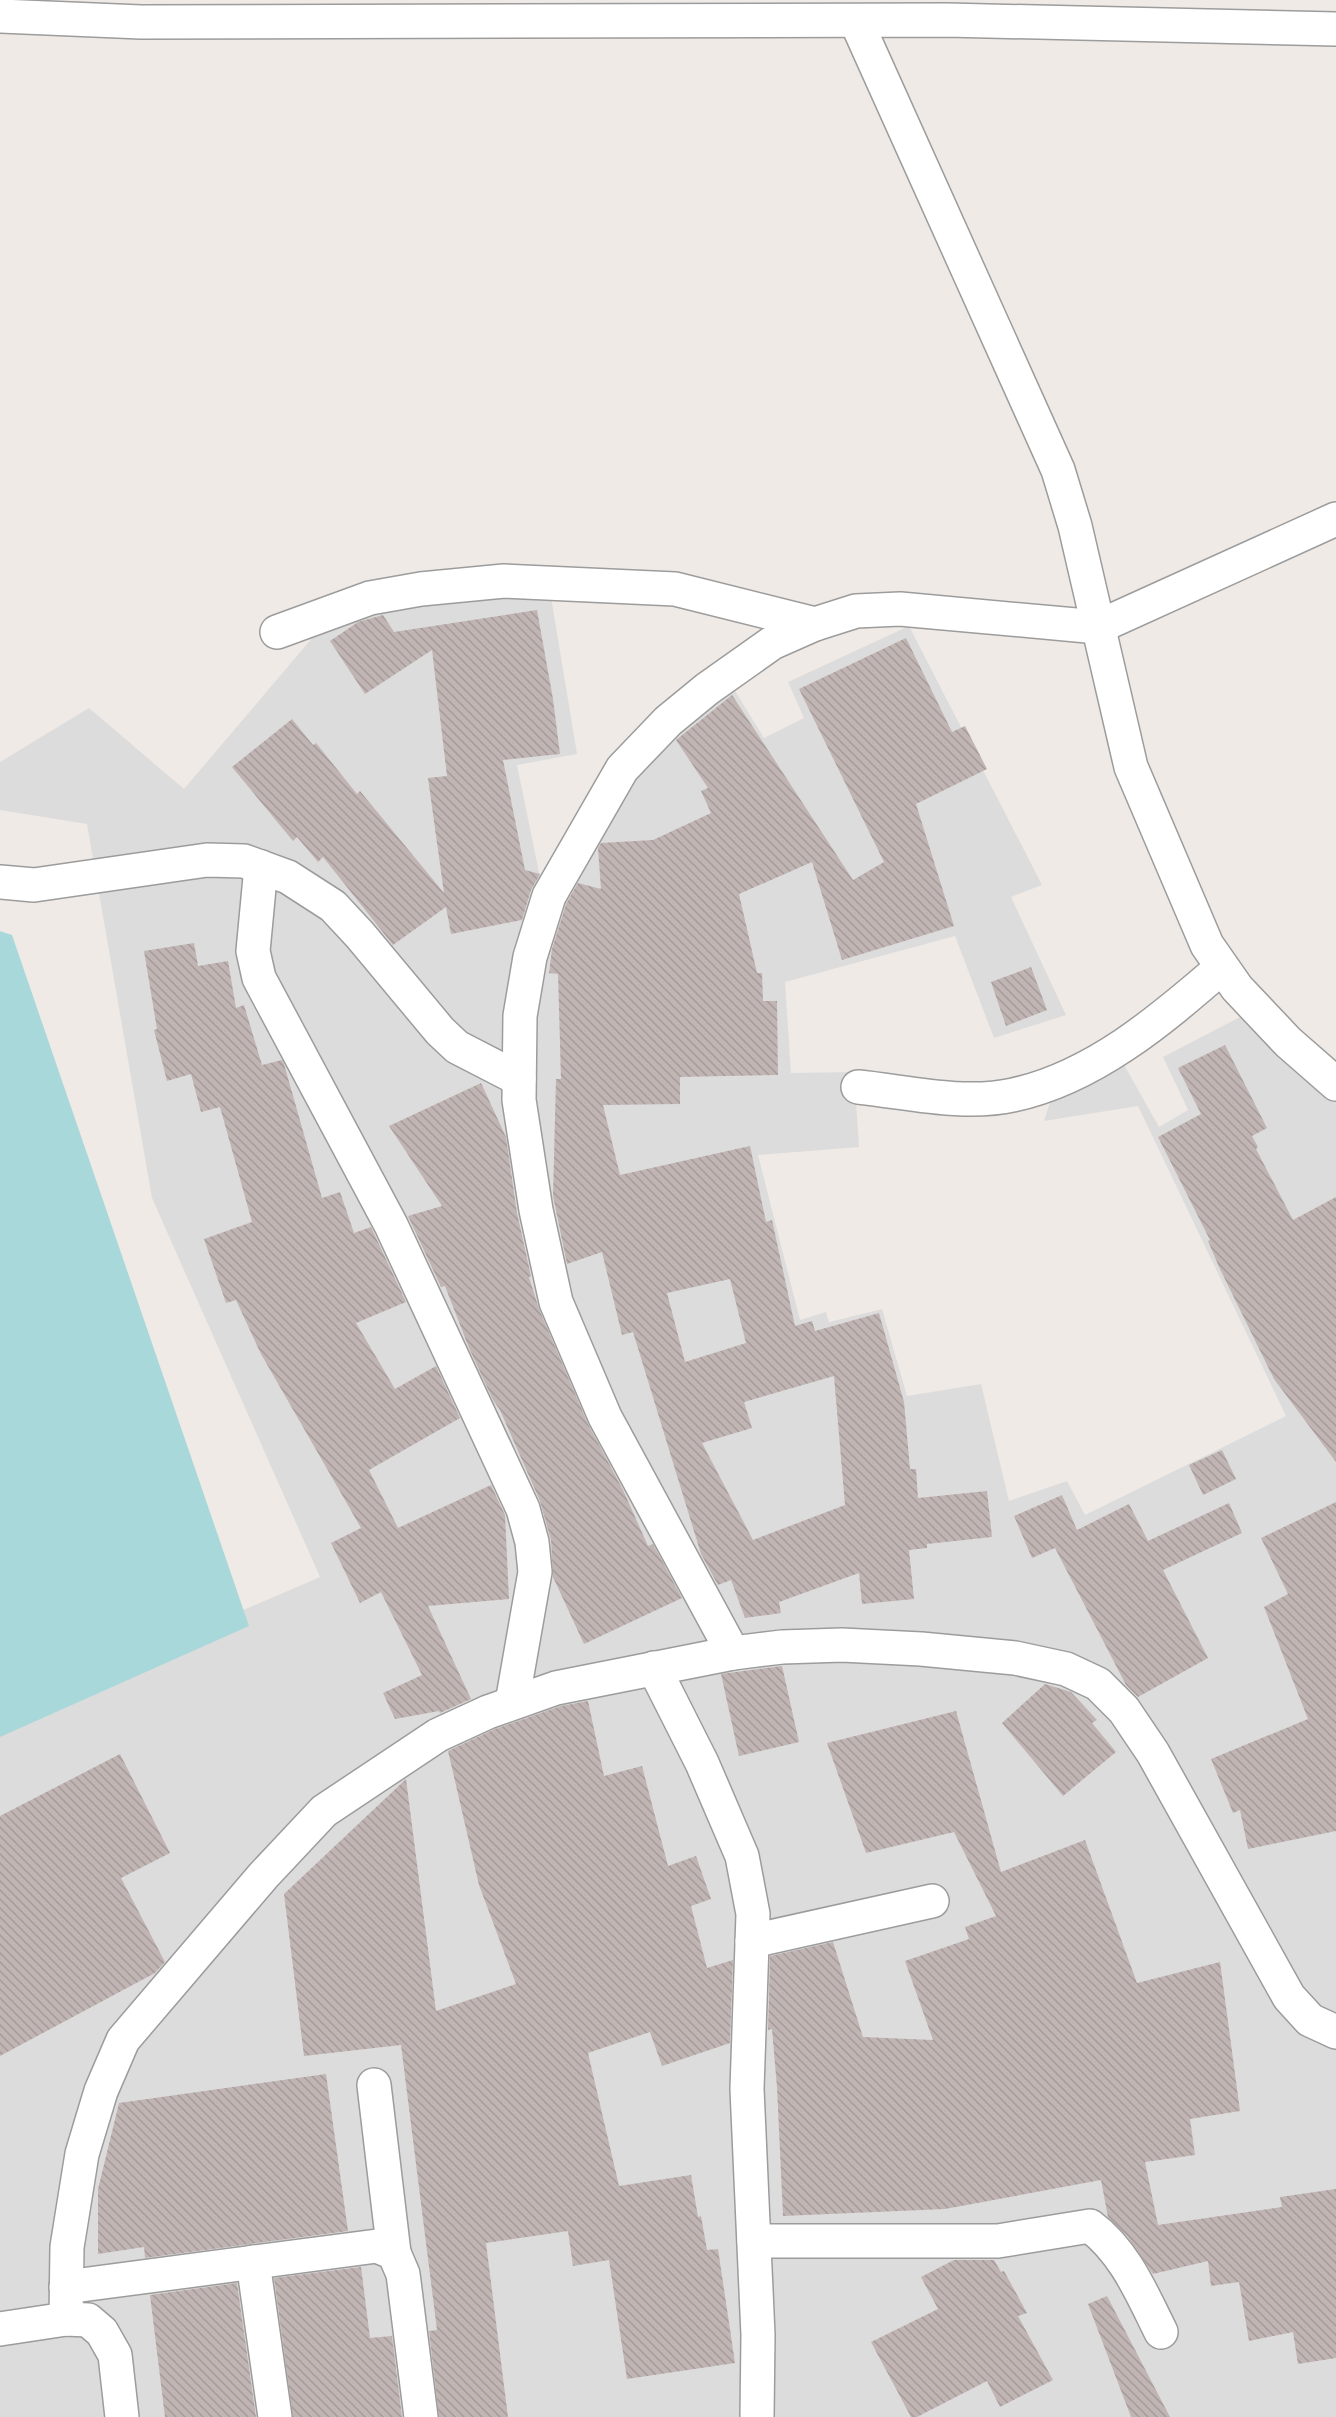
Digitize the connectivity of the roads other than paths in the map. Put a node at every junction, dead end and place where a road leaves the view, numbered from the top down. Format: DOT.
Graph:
graph roads {
  1 [pos="0,16"];
  2 [pos="856,21"];
  3 [pos="1336,29"];
  4 [pos="1336,519"];
  5 [pos="815,624"];
  6 [pos="1098,627"];
  7 [pos="277,632"];
  8 [pos="261,867"];
  9 [pos="0,882"];
  10 [pos="1221,968"];
  11 [pos="519,1079"];
  12 [pos="1336,1084"];
  13 [pos="858,1087"];
  14 [pos="733,1653"];
  15 [pos="654,1668"];
  16 [pos="512,1703"];
  17 [pos="932,1901"];
  18 [pos="752,1941"];
  19 [pos="1336,2032"];
  20 [pos="374,2085"];
  21 [pos="754,2241"];
  22 [pos="393,2253"];
  23 [pos="253,2262"];
  24 [pos="66,2303"];
  25 [pos="0,2330"];
  26 [pos="1161,2332"];
  27 [pos="122,2417"];
  28 [pos="276,2417"];
  29 [pos="421,2417"];
  30 [pos="756,2417"];
  1 -- 2 [label="street"];
  2 -- 3 [label="street"];
  2 -- 6 [label="street"];
  4 -- 6 [label="street"];
  5 -- 6 [label="street"];
  5 -- 7 [label="street"];
  5 -- 11 [label="street"];
  6 -- 10 [label="street"];
  8 -- 9 [label="street"];
  8 -- 11 [label="street"];
  8 -- 16 [label="street"];
  10 -- 12 [label="street"];
  10 -- 13 [label="street"];
  11 -- 14 [label="street"];
  14 -- 15 [label="street"];
  14 -- 19 [label="street"];
  15 -- 16 [label="street"];
  15 -- 18 [label="street"];
  16 -- 24 [label="street"];
  17 -- 18 [label="street"];
  18 -- 21 [label="street"];
  20 -- 22 [label="street"];
  21 -- 26 [label="street"];
  21 -- 30 [label="street"];
  22 -- 23 [label="street"];
  22 -- 29 [label="street"];
  23 -- 24 [label="street"];
  23 -- 28 [label="street"];
  24 -- 25 [label="street"];
  24 -- 27 [label="street"];
}
